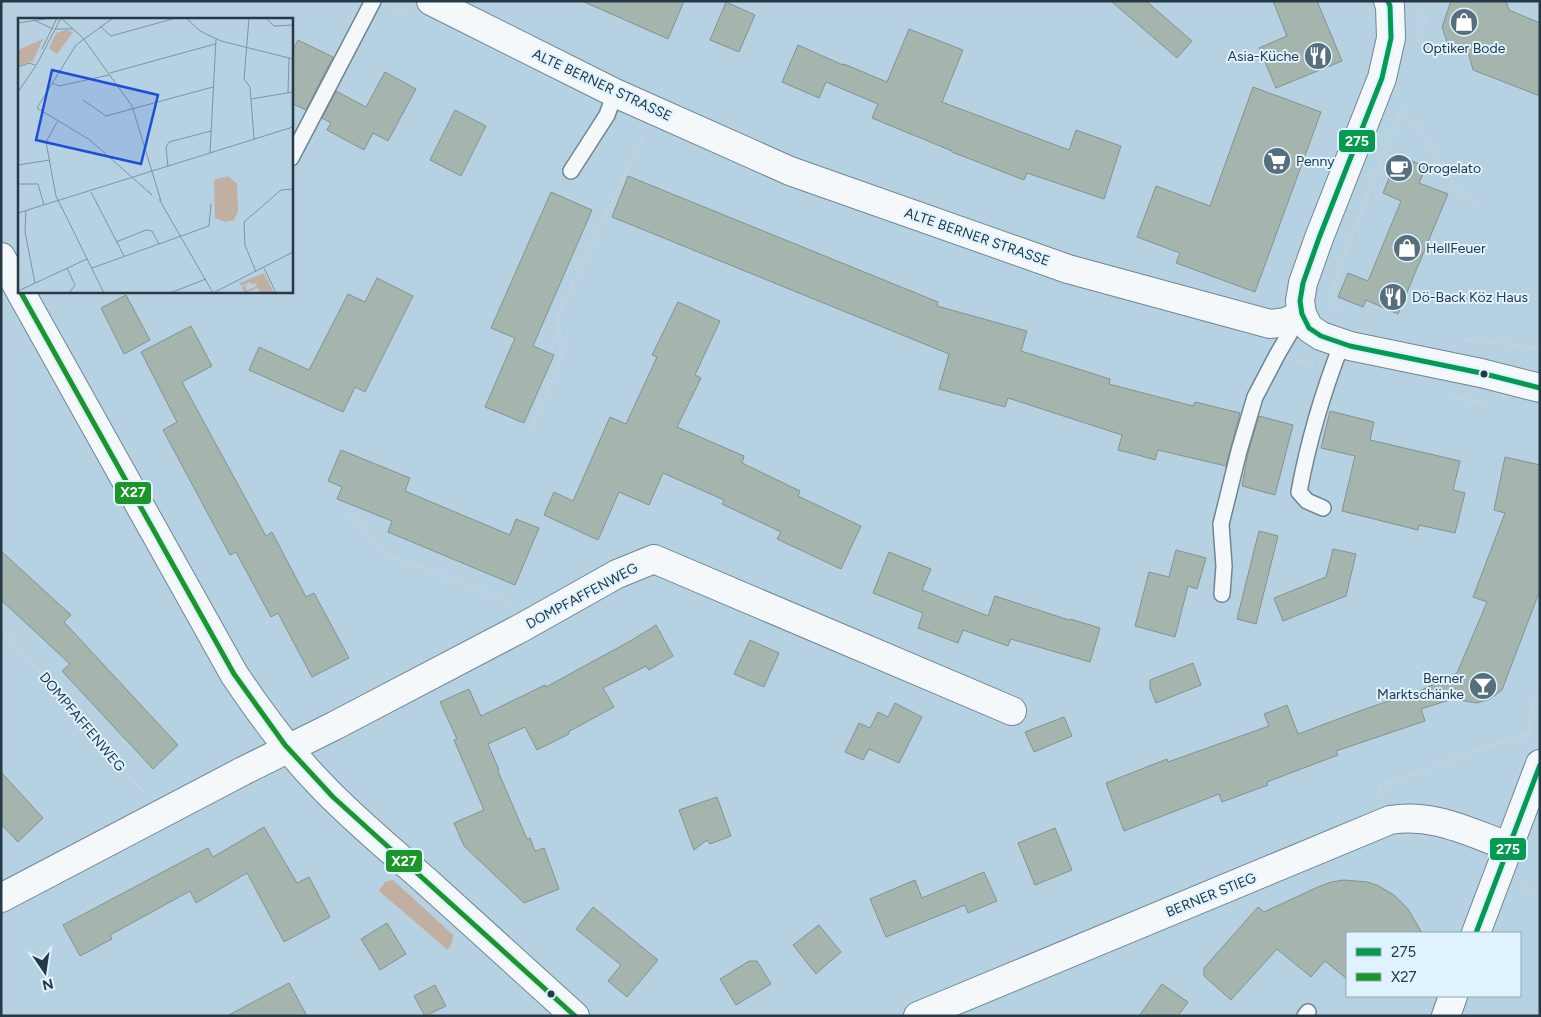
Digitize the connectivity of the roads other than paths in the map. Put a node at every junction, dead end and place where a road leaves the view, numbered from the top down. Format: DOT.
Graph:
graph roads {
  1 [pos="373,1"];
  2 [pos="431,1"];
  3 [pos="1388,1"];
  4 [pos="615,93"];
  5 [pos="292,156"];
  6 [pos="571,170"];
  7 [pos="1,257"];
  8 [pos="18,287"];
  9 [pos="21,292"];
  10 [pos="1302,314"];
  11 [pos="1342,343"];
  12 [pos="1540,388"];
  13 [pos="1323,508"];
  14 [pos="1222,594"];
  15 [pos="1012,711"];
  16 [pos="288,748"];
  17 [pos="1540,764"];
  18 [pos="1508,846"];
  19 [pos="1,898"];
  20 [pos="1476,932"];
  21 [pos="1453,997"];
  22 [pos="575,1016"];
  23 [pos="918,1016"];
  24 [pos="1446,1016"];
  1 -- 5 [label="lane"];
  2 -- 4 [label="street, ALTE BERNER STRASSE"];
  3 -- 10 [label="street"];
  4 -- 6 [label="lane"];
  4 -- 10 [label="street, ALTE BERNER STRASSE"];
  7 -- 8 [label="street"];
  9 -- 16 [label="street"];
  10 -- 11 [label="street"];
  10 -- 14 [label="lane"];
  11 -- 12 [label="street"];
  11 -- 13 [label="lane"];
  15 -- 16 [label="street, DOMPFAFFENWEG"];
  16 -- 19 [label="street, DOMPFAFFENWEG"];
  16 -- 22 [label="street"];
  17 -- 18 [label="street"];
  18 -- 20 [label="street"];
  18 -- 23 [label="street, BERNER STIEG"];
  21 -- 24 [label="street"];
}
